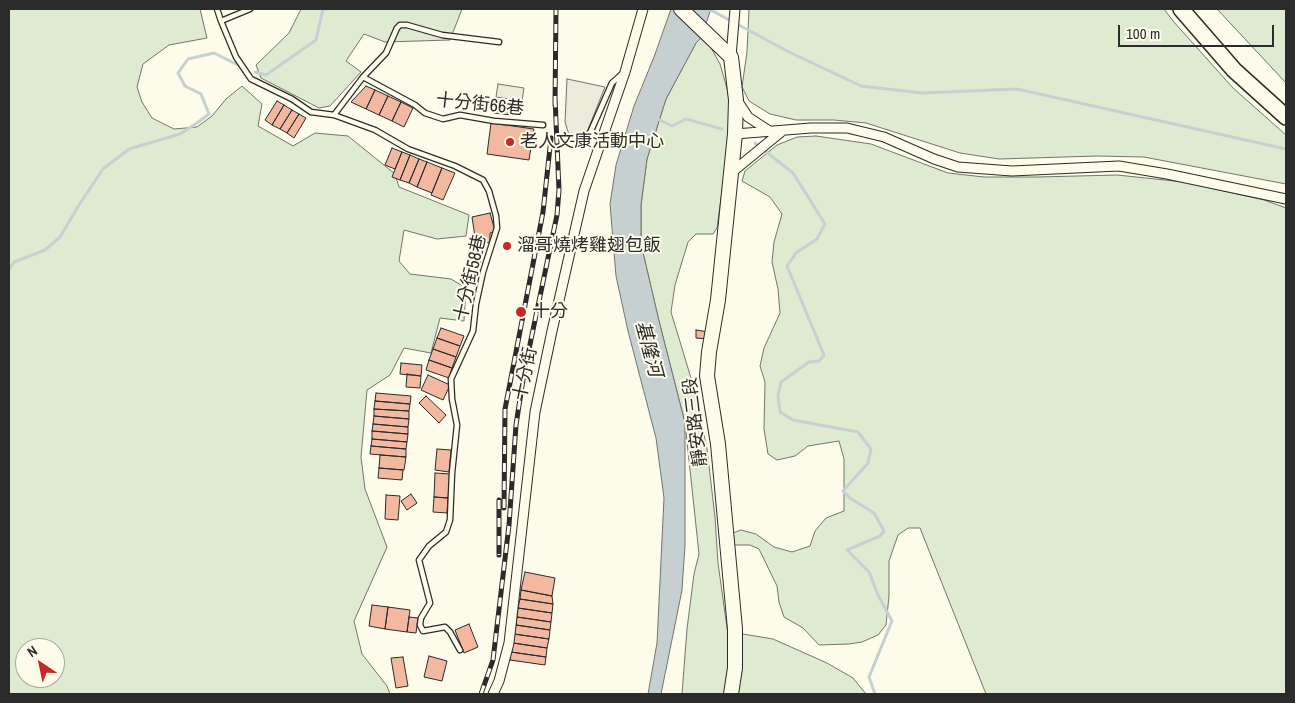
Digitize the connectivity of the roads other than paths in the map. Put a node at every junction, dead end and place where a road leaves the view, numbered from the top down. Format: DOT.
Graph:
graph roads {
  1 [pos="217,9"];
  2 [pos="250,9"];
  3 [pos="643,9"];
  4 [pos="681,9"];
  5 [pos="734,9"];
  6 [pos="1181,9"];
  7 [pos="221,21"];
  8 [pos="499,42"];
  9 [pos="731,57"];
  10 [pos="625,72"];
  11 [pos="363,77"];
  12 [pos="736,100"];
  13 [pos="334,115"];
  14 [pos="1286,117"];
  15 [pos="543,125"];
  16 [pos="783,131"];
  17 [pos="771,132"];
  18 [pos="734,134"];
  19 [pos="564,138"];
  20 [pos="731,173"];
  21 [pos="1286,200"];
  22 [pos="460,650"];
  23 [pos="493,694"];
  24 [pos="731,694"];
  1 -- 7 [label="lane"];
  2 -- 7 [label="lane"];
  3 -- 10 [label="street, 十分街"];
  4 -- 9 [label="main road"];
  5 -- 9 [label="street"];
  6 -- 14 [label="main road"];
  7 -- 13 [label="lane, 十分街58巷"];
  8 -- 11 [label="lane"];
  9 -- 12 [label="main road, 靜安路三段"];
  10 -- 19 [label="lane"];
  10 -- 23 [label="street, 十分街"];
  11 -- 13 [label="lane"];
  11 -- 15 [label="lane, 十分街66巷"];
  12 -- 17 [label="street"];
  12 -- 18 [label="main road, 靜安路三段"];
  13 -- 22 [label="lane, 十分街58巷"];
  16 -- 17 [label="street"];
  16 -- 20 [label="street"];
  16 -- 21 [label="street"];
  17 -- 18 [label="street"];
  18 -- 20 [label="main road, 靜安路三段"];
  20 -- 24 [label="main road, 靜安路三段"];
}
